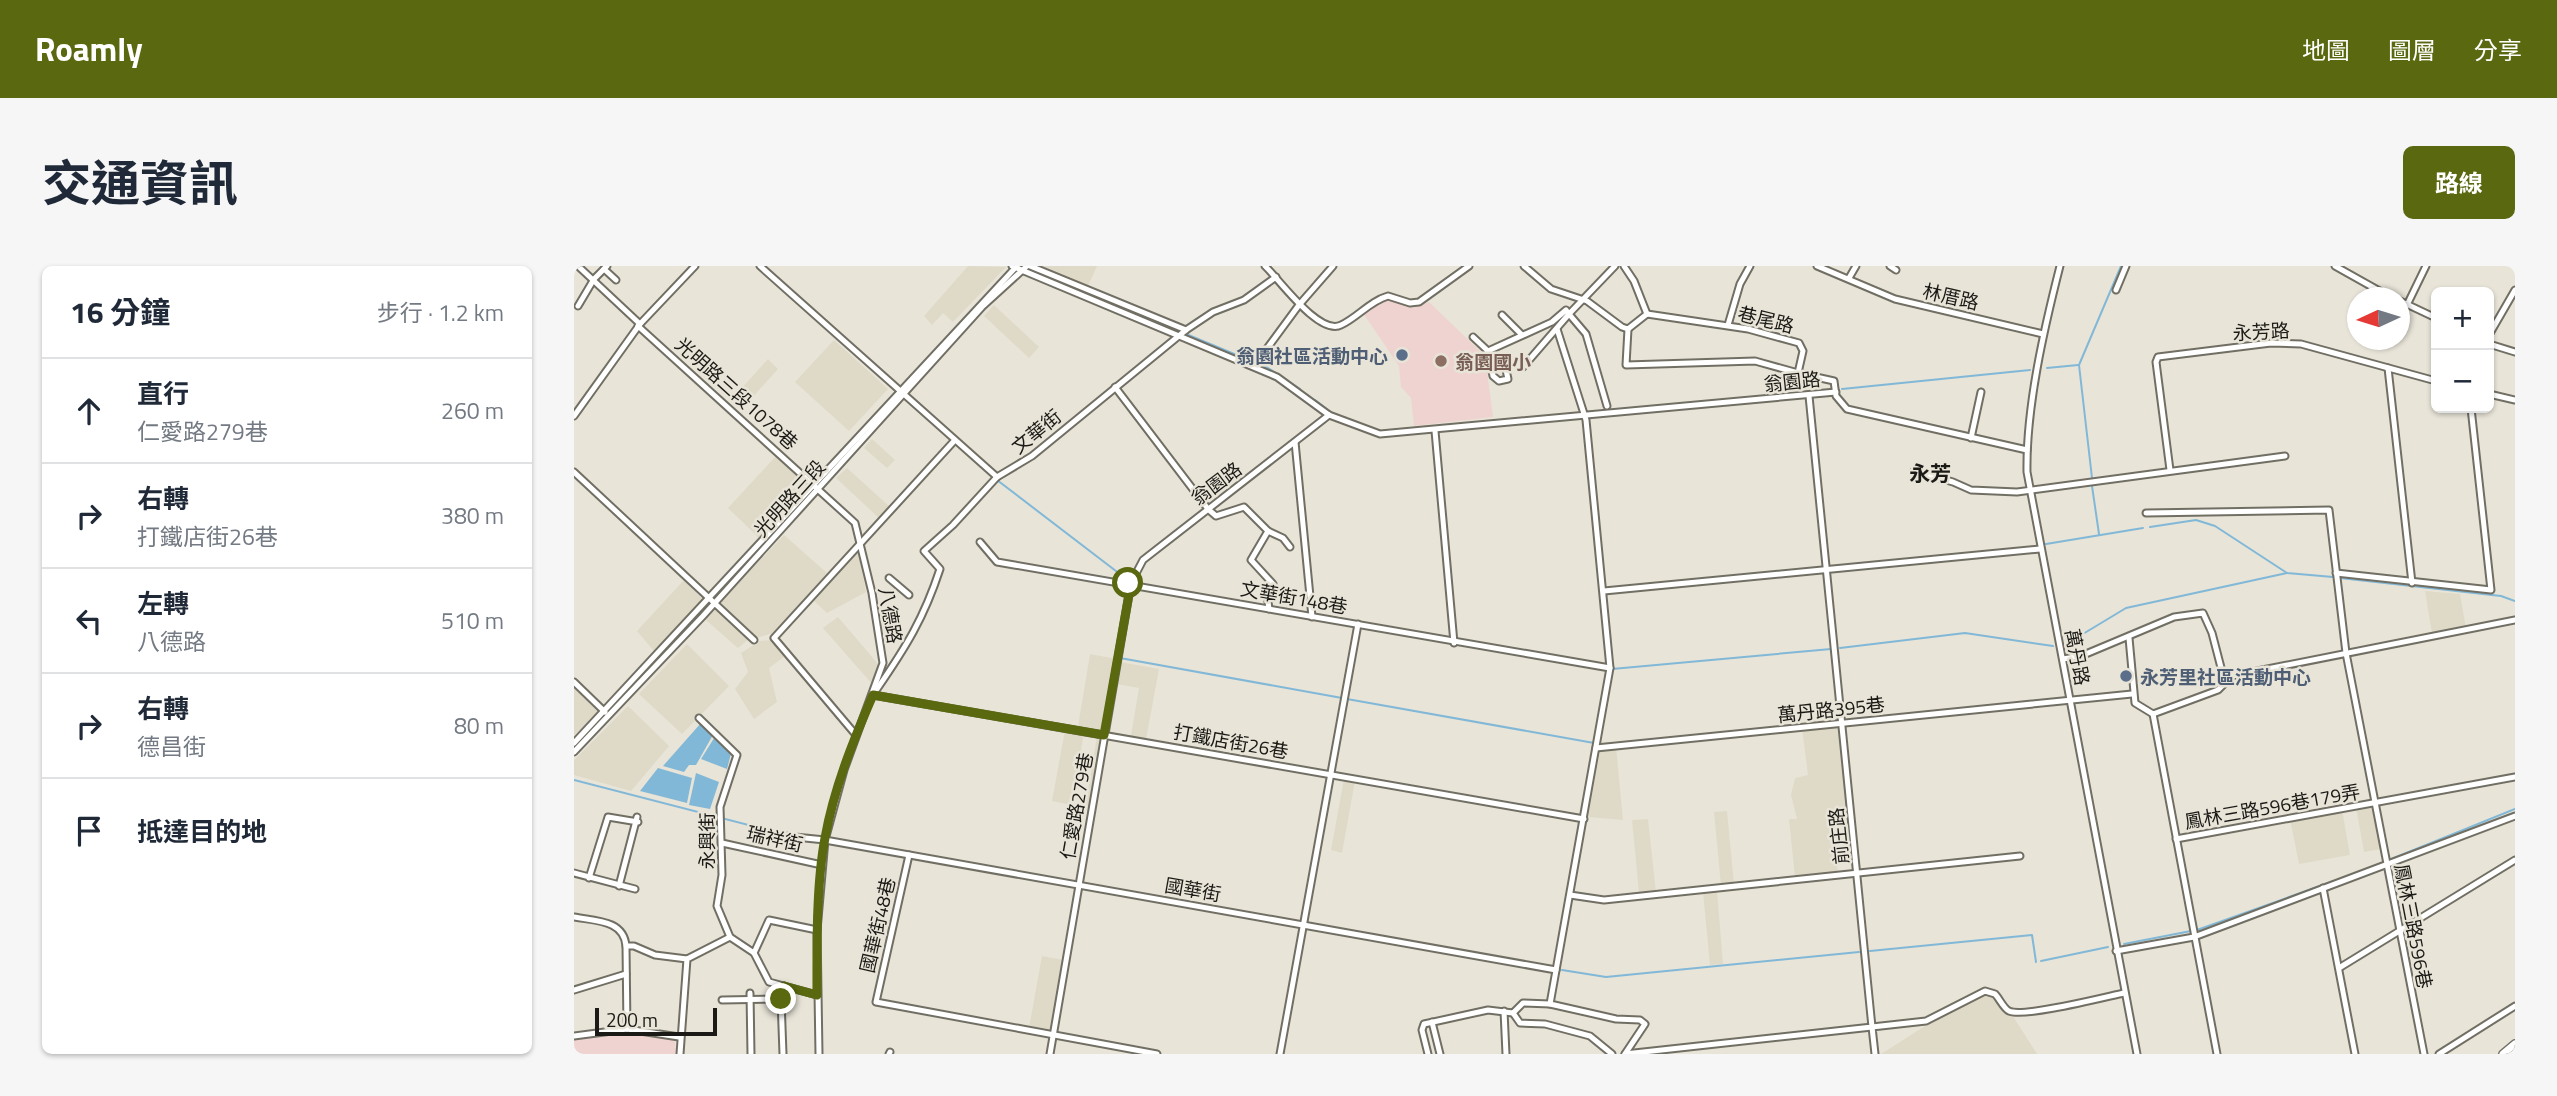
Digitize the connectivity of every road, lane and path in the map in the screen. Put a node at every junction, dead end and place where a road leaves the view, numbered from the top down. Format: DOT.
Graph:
graph roads {
  1 [pos="578,266"];
  2 [pos="695,266"];
  3 [pos="760,266"];
  4 [pos="1265,266"];
  5 [pos="1333,266"];
  6 [pos="1469,266"];
  7 [pos="1524,266"];
  8 [pos="1615,266"];
  9 [pos="1625,266"];
  10 [pos="1750,266"];
  11 [pos="1817,266"];
  12 [pos="1856,266"];
  13 [pos="2060,266"];
  14 [pos="2126,266"];
  15 [pos="2334,266"];
  16 [pos="2426,266"];
  17 [pos="1021,267"];
  18 [pos="605,268"];
  19 [pos="1276,277"];
  20 [pos="1849,278"];
  21 [pos="594,279"];
  22 [pos="616,280"];
  23 [pos="2372,287"];
  24 [pos="2116,290"];
  25 [pos="2515,290"];
  26 [pos="1581,299"];
  27 [pos="2410,299"];
  28 [pos="2508,304"];
  29 [pos="1299,305"];
  30 [pos="578,306"];
  31 [pos="2410,306"];
  32 [pos="2515,306"];
  33 [pos="1502,314"];
  34 [pos="1569,314"];
  35 [pos="1647,314"];
  36 [pos="2431,316"];
  37 [pos="639,325"];
  38 [pos="1728,325"];
  39 [pos="2494,327"];
  40 [pos="1557,328"];
  41 [pos="1628,329"];
  42 [pos="1186,330"];
  43 [pos="2043,334"];
  44 [pos="1522,335"];
  45 [pos="1179,336"];
  46 [pos="1473,337"];
  47 [pos="2494,346"];
  48 [pos="1488,351"];
  49 [pos="2515,352"];
  50 [pos="1259,358"];
  51 [pos="1504,361"];
  52 [pos="1523,367"];
  53 [pos="2388,368"];
  54 [pos="1798,373"];
  55 [pos="2431,380"];
  56 [pos="1115,387"];
  57 [pos="898,391"];
  58 [pos="1836,392"];
  59 [pos="1981,392"];
  60 [pos="905,394"];
  61 [pos="2494,395"];
  62 [pos="1809,396"];
  63 [pos="2515,400"];
  64 [pos="1607,406"];
  65 [pos="2472,413"];
  66 [pos="1329,415"];
  67 [pos="574,416"];
  68 [pos="1584,417"];
  69 [pos="1435,431"];
  70 [pos="1971,438"];
  71 [pos="954,441"];
  72 [pos="1295,442"];
  73 [pos="2027,450"];
  74 [pos="2285,456"];
  75 [pos="2170,470"];
  76 [pos="1914,471"];
  77 [pos="574,472"];
  78 [pos="996,478"];
  79 [pos="817,485"];
  80 [pos="2030,491"];
  81 [pos="1208,509"];
  82 [pos="2146,513"];
  83 [pos="1268,531"];
  84 [pos="980,542"];
  85 [pos="860,544"];
  86 [pos="1290,547"];
  87 [pos="2040,549"];
  88 [pos="1827,571"];
  89 [pos="2336,573"];
  90 [pos="889,578"];
  91 [pos="1130,583"];
  92 [pos="2412,583"];
  93 [pos="1604,591"];
  94 [pos="909,596"];
  95 [pos="711,601"];
  96 [pos="1269,608"];
  97 [pos="1312,617"];
  98 [pos="2515,620"];
  99 [pos="1358,624"];
  100 [pos="2129,638"];
  101 [pos="754,640"];
  102 [pos="1454,643"];
  103 [pos="2346,653"];
  104 [pos="2063,659"];
  105 [pos="1610,670"];
  106 [pos="574,682"];
  107 [pos="2225,683"];
  108 [pos="2132,694"];
  109 [pos="873,695"];
  110 [pos="2070,701"];
  111 [pos="605,712"];
  112 [pos="2153,714"];
  113 [pos="699,718"];
  114 [pos="1842,724"];
  115 [pos="856,734"];
  116 [pos="1104,735"];
  117 [pos="574,743"];
  118 [pos="1596,748"];
  119 [pos="574,752"];
  120 [pos="1331,775"];
  121 [pos="2515,777"];
  122 [pos="2374,803"];
  123 [pos="2515,816"];
  124 [pos="1584,819"];
  125 [pos="775,835"];
  126 [pos="2176,839"];
  127 [pos="825,840"];
  128 [pos="722,843"];
  129 [pos="909,855"];
  130 [pos="2020,856"];
  131 [pos="2515,860"];
  132 [pos="822,865"];
  133 [pos="2385,867"];
  134 [pos="574,873"];
  135 [pos="1857,875"];
  136 [pos="589,878"];
  137 [pos="619,886"];
  138 [pos="1078,886"];
  139 [pos="2323,888"];
  140 [pos="635,889"];
  141 [pos="1570,895"];
  142 [pos="574,917"];
  143 [pos="1304,924"];
  144 [pos="817,930"];
  145 [pos="2399,930"];
  146 [pos="730,937"];
  147 [pos="2194,937"];
  148 [pos="626,946"];
  149 [pos="2116,951"];
  150 [pos="754,953"];
  151 [pos="687,959"];
  152 [pos="2339,968"];
  153 [pos="1556,970"];
  154 [pos="626,974"];
  155 [pos="784,986"];
  156 [pos="574,990"];
  157 [pos="2124,993"];
  158 [pos="817,995"];
  159 [pos="750,996"];
  160 [pos="781,999"];
  161 [pos="722,1000"];
  162 [pos="1550,1004"];
  163 [pos="2515,1006"];
  164 [pos="1504,1011"];
  165 [pos="1513,1013"];
  166 [pos="1432,1022"];
  167 [pos="1872,1027"];
  168 [pos="627,1029"];
  169 [pos="1053,1035"];
  170 [pos="574,1036"];
  171 [pos="678,1037"];
  172 [pos="2515,1044"];
  173 [pos="1695,1046"];
  174 [pos="2515,1050"];
  175 [pos="1606,1053"];
  176 [pos="680,1054"];
  177 [pos="751,1054"];
  178 [pos="783,1054"];
  179 [pos="819,1054"];
  180 [pos="1050,1054"];
  181 [pos="1157,1054"];
  182 [pos="1280,1054"];
  183 [pos="1428,1054"];
  184 [pos="1440,1054"];
  185 [pos="1506,1054"];
  186 [pos="1625,1054"];
  187 [pos="1700,1054"];
  188 [pos="1875,1054"];
  189 [pos="2137,1054"];
  190 [pos="2217,1054"];
  191 [pos="2355,1054"];
  192 [pos="2424,1054"];
  193 [pos="2439,1054"];
  194 [pos="2503,1054"];
  195 [pos="2510,1054"];
  1 -- 21 [label="street, 光明路三段1078巷"];
  2 -- 37 [label="street"];
  3 -- 57 [label="street"];
  4 -- 19 [label="street"];
  5 -- 29 [label="street"];
  6 -- 29 [label="street"];
  7 -- 26 [label="street"];
  8 -- 26 [label="street"];
  9 -- 35 [label="street"];
  10 -- 38 [label="street"];
  11 -- 20 [label="street, 林厝路"];
  12 -- 20 [label="street"];
  13 -- 43 [label="street, 萬丹路"];
  14 -- 24 [label="street"];
  15 -- 23 [label="street"];
  16 -- 27 [label="street"];
  17 -- 42 [label="street"];
  17 -- 45 [label="street, 翁園路"];
  17 -- 57 [label="street, 光明路三段"];
  17 -- 60 [label="street, 光明路三段"];
  18 -- 21 [label="street"];
  18 -- 22 [label="street"];
  19 -- 29 [label="street"];
  19 -- 42 [label="street"];
  20 -- 43 [label="street, 林厝路"];
  21 -- 30 [label="street"];
  21 -- 37 [label="street, 光明路三段1078巷"];
  25 -- 28 [label="street"];
  26 -- 34 [label="street"];
  26 -- 41 [label="street"];
  28 -- 32 [label="street"];
  28 -- 39 [label="street"];
  29 -- 50 [label="street"];
  31 -- 36 [label="street"];
  33 -- 44 [label="street"];
  34 -- 40 [label="street"];
  34 -- 44 [label="street"];
  34 -- 64 [label="street"];
  35 -- 38 [label="street, 巷尾路"];
  35 -- 41 [label="street"];
  37 -- 67 [label="street"];
  37 -- 79 [label="street, 光明路三段1078巷"];
  38 -- 54 [label="street, 巷尾路"];
  40 -- 52 [label="street"];
  40 -- 68 [label="street"];
  41 -- 54 [label="street, 翁園路"];
  42 -- 45 [label="street"];
  43 -- 73 [label="street, 萬丹路"];
  44 -- 48 [label="street"];
  45 -- 56 [label="street, 文華街"];
  45 -- 66 [label="street, 翁園路"];
  46 -- 48 [label="street"];
  47 -- 49 [label="street"];
  48 -- 51 [label="street"];
  53 -- 55 [label="street"];
  53 -- 75 [label="street, 永芳路"];
  53 -- 92 [label="street"];
  54 -- 58 [label="street"];
  56 -- 78 [label="street, 文華街"];
  56 -- 81 [label="street"];
  57 -- 60 [label="street"];
  57 -- 79 [label="street, 光明路三段"];
  58 -- 62 [label="street, 翁園路"];
  58 -- 70 [label="street"];
  59 -- 70 [label="street"];
  60 -- 71 [label="street"];
  60 -- 79 [label="street, 光明路三段"];
  61 -- 63 [label="street"];
  62 -- 68 [label="street, 翁園路"];
  62 -- 88 [label="street, 前庄路"];
  65 -- 92 [label="street"];
  66 -- 69 [label="street, 翁園路"];
  66 -- 72 [label="street, 翁園路"];
  68 -- 69 [label="street, 翁園路"];
  68 -- 93 [label="street"];
  69 -- 102 [label="street"];
  70 -- 73 [label="street"];
  71 -- 78 [label="street"];
  71 -- 85 [label="street"];
  72 -- 81 [label="street, 翁園路"];
  72 -- 97 [label="street"];
  73 -- 80 [label="street, 萬丹路"];
  74 -- 75 [label="street"];
  75 -- 80 [label="street"];
  76 -- 80 [label="street"];
  77 -- 95 [label="street"];
  78 -- 109 [label="street, 文華街"];
  79 -- 85 [label="street, 八德路"];
  79 -- 95 [label="street, 光明路三段"];
  80 -- 87 [label="street, 萬丹路"];
  81 -- 83 [label="street"];
  81 -- 91 [label="street, 翁園路"];
  82 -- 89 [label="street"];
  83 -- 86 [label="street"];
  83 -- 96 [label="street"];
  84 -- 91 [label="street, 文華街148巷"];
  85 -- 109 [label="street, 八德路"];
  85 -- 115 [label="street"];
  87 -- 88 [label="street"];
  87 -- 104 [label="street, 萬丹路"];
  88 -- 93 [label="street"];
  88 -- 114 [label="street, 前庄路"];
  89 -- 92 [label="street"];
  89 -- 103 [label="street"];
  90 -- 94 [label="street"];
  91 -- 96 [label="street, 文華街148巷"];
  91 -- 116 [label="street, 仁愛路279巷"];
  93 -- 105 [label="street"];
  95 -- 101 [label="street"];
  95 -- 111 [label="street, 光明路三段"];
  95 -- 119 [label="street, 光明路三段"];
  96 -- 97 [label="street, 文華街148巷"];
  97 -- 99 [label="street, 文華街148巷"];
  98 -- 103 [label="street"];
  99 -- 102 [label="street, 文華街148巷"];
  99 -- 120 [label="street"];
  100 -- 104 [label="street"];
  100 -- 107 [label="street"];
  100 -- 108 [label="street"];
  102 -- 105 [label="street, 文華街148巷"];
  103 -- 107 [label="street"];
  103 -- 122 [label="street"];
  104 -- 110 [label="street, 萬丹路"];
  105 -- 118 [label="street"];
  106 -- 111 [label="street"];
  107 -- 112 [label="street"];
  108 -- 110 [label="street, 萬丹路395巷"];
  108 -- 112 [label="street"];
  109 -- 115 [label="street, 八德路"];
  109 -- 116 [label="street, 打鐵店街26巷"];
  110 -- 114 [label="street, 萬丹路395巷"];
  110 -- 149 [label="street, 萬丹路"];
  111 -- 117 [label="street, 光明路三段"];
  112 -- 126 [label="street"];
  113 -- 128 [label="street, 永興街"];
  114 -- 118 [label="street, 萬丹路395巷"];
  114 -- 135 [label="street, 前庄路"];
  115 -- 127 [label="street, 八德路"];
  116 -- 120 [label="street, 打鐵店街26巷"];
  116 -- 138 [label="street, 仁愛路279巷"];
  118 -- 124 [label="street"];
  120 -- 124 [label="street, 打鐵店街26巷"];
  120 -- 143 [label="street"];
  121 -- 122 [label="street, 鳳林三路596巷179弄"];
  122 -- 126 [label="street, 鳳林三路596巷179弄"];
  122 -- 133 [label="street, 鳳林三路596巷"];
  123 -- 133 [label="street"];
  124 -- 141 [label="street"];
  125 -- 127 [label="street, 國華街"];
  126 -- 147 [label="street"];
  127 -- 129 [label="street, 國華街"];
  127 -- 132 [label="street, 八德路"];
  128 -- 132 [label="street, 瑞祥街"];
  128 -- 146 [label="street, 永興街"];
  129 -- 138 [label="street, 國華街"];
  129 -- 169 [label="street, 國華街48巷"];
  130 -- 135 [label="street"];
  131 -- 145 [label="street"];
  132 -- 144 [label="street, 八德路"];
  133 -- 139 [label="street"];
  133 -- 145 [label="street, 鳳林三路596巷"];
  134 -- 136 [label="street"];
  135 -- 141 [label="street"];
  135 -- 167 [label="street, 前庄路"];
  136 -- 137 [label="street"];
  136 -- 137 [label="street"];
  137 -- 140 [label="street"];
  138 -- 143 [label="street, 國華街"];
  138 -- 169 [label="street, 仁愛路279巷"];
  139 -- 147 [label="street"];
  139 -- 152 [label="street"];
  141 -- 153 [label="street"];
  142 -- 148 [label="street"];
  143 -- 153 [label="street, 國華街"];
  143 -- 182 [label="street"];
  144 -- 150 [label="street"];
  144 -- 158 [label="street, 八德路"];
  145 -- 152 [label="street"];
  145 -- 192 [label="street, 鳳林三路596巷"];
  146 -- 150 [label="street"];
  146 -- 151 [label="street"];
  147 -- 149 [label="street"];
  147 -- 190 [label="street"];
  148 -- 151 [label="street"];
  148 -- 154 [label="street"];
  149 -- 157 [label="street, 萬丹路"];
  150 -- 155 [label="street"];
  151 -- 171 [label="street"];
  152 -- 191 [label="street"];
  153 -- 162 [label="street"];
  154 -- 156 [label="street"];
  154 -- 168 [label="street"];
  155 -- 158 [label="street"];
  155 -- 160 [label="street"];
  157 -- 167 [label="street"];
  157 -- 189 [label="street, 萬丹路"];
  158 -- 179 [label="street, 八德路"];
  159 -- 160 [label="street"];
  159 -- 161 [label="street"];
  159 -- 177 [label="street"];
  160 -- 178 [label="street"];
  162 -- 165 [label="street"];
  162 -- 186 [label="street"];
  163 -- 193 [label="street"];
  164 -- 165 [label="street"];
  164 -- 166 [label="street"];
  164 -- 185 [label="street"];
  165 -- 175 [label="street"];
  166 -- 183 [label="street"];
  166 -- 184 [label="street"];
  167 -- 173 [label="street"];
  167 -- 188 [label="street, 前庄路"];
  168 -- 170 [label="street"];
  168 -- 171 [label="street"];
  169 -- 180 [label="street, 仁愛路279巷"];
  169 -- 181 [label="street"];
  171 -- 176 [label="street"];
  172 -- 194 [label="main road"];
  173 -- 186 [label="street"];
  173 -- 187 [label="street"];
  174 -- 195 [label="main road"];
}
